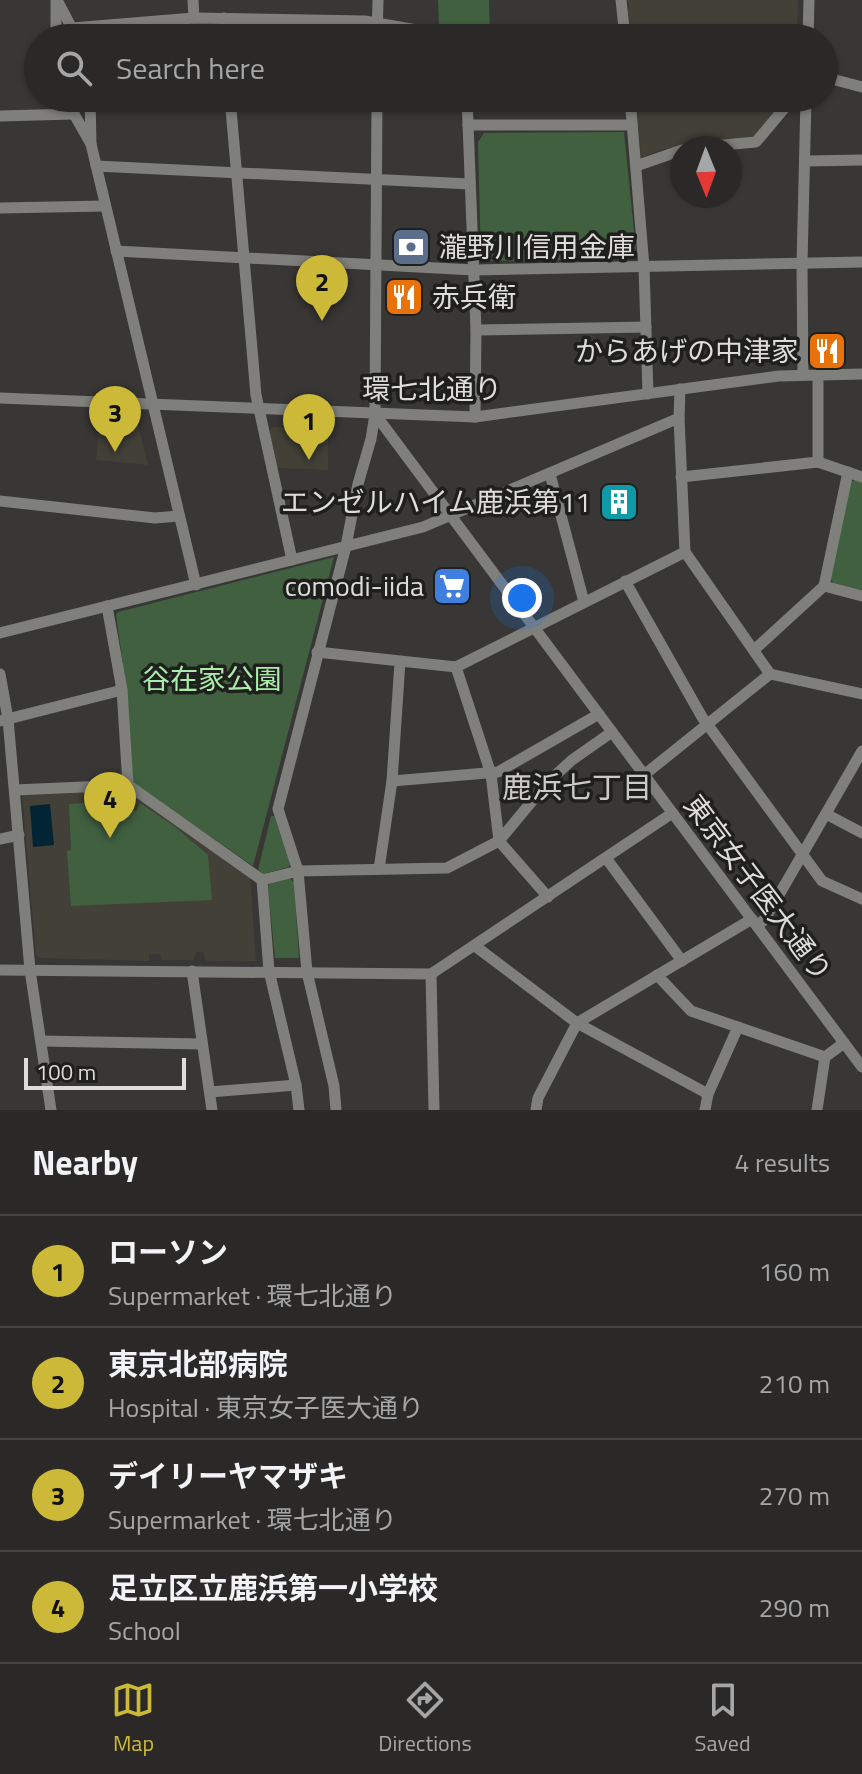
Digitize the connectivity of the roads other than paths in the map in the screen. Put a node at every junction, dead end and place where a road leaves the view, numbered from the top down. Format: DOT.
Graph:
graph roads {
  1 [pos="56,0"];
  2 [pos="193,0"];
  3 [pos="378,0"];
  4 [pos="621,0"];
  5 [pos="809,0"];
  6 [pos="194,18"];
  7 [pos="224,18"];
  8 [pos="378,22"];
  9 [pos="56,24"];
  10 [pos="70,24"];
  11 [pos="146,24"];
  12 [pos="225,24"];
  13 [pos="389,24"];
  14 [pos="624,24"];
  15 [pos="808,24"];
  16 [pos="838,81"];
  17 [pos="862,87"];
  18 [pos="90,112"];
  19 [pos="231,112"];
  20 [pos="377,112"];
  21 [pos="468,112"];
  22 [pos="631,112"];
  23 [pos="781,112"];
  24 [pos="806,112"];
  25 [pos="74,114"];
  26 [pos="0,116"];
  27 [pos="468,125"];
  28 [pos="632,125"];
  29 [pos="742,143"];
  30 [pos="91,144"];
  31 [pos="670,154"];
  32 [pos="862,160"];
  33 [pos="806,161"];
  34 [pos="96,166"];
  35 [pos="636,166"];
  36 [pos="236,173"];
  37 [pos="376,179"];
  38 [pos="470,184"];
  39 [pos="105,206"];
  40 [pos="0,208"];
  41 [pos="116,251"];
  42 [pos="243,258"];
  43 [pos="862,262"];
  44 [pos="802,264"];
  45 [pos="375,265"];
  46 [pos="644,267"];
  47 [pos="474,270"];
  48 [pos="646,327"];
  49 [pos="476,330"];
  50 [pos="803,374"];
  51 [pos="818,374"];
  52 [pos="862,374"];
  53 [pos="680,389"];
  54 [pos="648,394"];
  55 [pos="0,398"];
  56 [pos="153,405"];
  57 [pos="259,410"];
  58 [pos="375,414"];
  59 [pos="475,417"];
  60 [pos="679,418"];
  61 [pos="818,462"];
  62 [pos="848,472"];
  63 [pos="550,474"];
  64 [pos="681,477"];
  65 [pos="862,477"];
  66 [pos="0,501"];
  67 [pos="179,516"];
  68 [pos="449,516"];
  69 [pos="346,546"];
  70 [pos="685,552"];
  71 [pos="292,560"];
  72 [pos="625,581"];
  73 [pos="196,585"];
  74 [pos="824,586"];
  75 [pos="862,596"];
  76 [pos="584,602"];
  77 [pos="107,606"];
  78 [pos="533,628"];
  79 [pos="0,633"];
  80 [pos="754,650"];
  81 [pos="317,652"];
  82 [pos="400,662"];
  83 [pos="456,667"];
  84 [pos="0,674"];
  85 [pos="770,674"];
  86 [pos="122,690"];
  87 [pos="862,694"];
  88 [pos="599,714"];
  89 [pos="4,720"];
  90 [pos="708,724"];
  91 [pos="612,732"];
  92 [pos="862,751"];
  93 [pos="491,774"];
  94 [pos="644,775"];
  95 [pos="392,781"];
  96 [pos="128,785"];
  97 [pos="15,790"];
  98 [pos="671,814"];
  99 [pos="826,814"];
  100 [pos="862,833"];
  101 [pos="19,835"];
  102 [pos="0,839"];
  103 [pos="499,841"];
  104 [pos="803,855"];
  105 [pos="606,858"];
  106 [pos="379,869"];
  107 [pos="298,871"];
  108 [pos="262,880"];
  109 [pos="548,897"];
  110 [pos="862,899"];
  111 [pos="754,923"];
  112 [pos="475,946"];
  113 [pos="682,961"];
  114 [pos="0,970"];
  115 [pos="30,970"];
  116 [pos="192,971"];
  117 [pos="269,971"];
  118 [pos="307,972"];
  119 [pos="431,974"];
  120 [pos="657,975"];
  121 [pos="577,1023"];
  122 [pos="738,1027"];
  123 [pos="41,1041"];
  124 [pos="844,1043"];
  125 [pos="202,1044"];
  126 [pos="825,1057"];
  127 [pos="862,1067"];
  128 [pos="296,1085"];
  129 [pos="210,1092"];
  130 [pos="708,1094"];
  131 [pos="51,1110"];
  132 [pos="212,1110"];
  133 [pos="299,1110"];
  134 [pos="336,1110"];
  135 [pos="434,1110"];
  136 [pos="536,1110"];
  137 [pos="705,1110"];
  138 [pos="817,1110"];
  1 -- 9 [label="street"];
  1 -- 10 [label="street"];
  2 -- 6 [label="street"];
  3 -- 8 [label="street"];
  4 -- 14 [label="street"];
  5 -- 15 [label="street"];
  6 -- 7 [label="street"];
  6 -- 11 [label="street"];
  7 -- 8 [label="street"];
  7 -- 12 [label="street"];
  8 -- 13 [label="street"];
  16 -- 17 [label="street"];
  18 -- 30 [label="street"];
  19 -- 36 [label="street"];
  20 -- 37 [label="street"];
  21 -- 27 [label="street"];
  22 -- 28 [label="street"];
  23 -- 29 [label="street"];
  24 -- 33 [label="street"];
  25 -- 26 [label="street"];
  25 -- 30 [label="street"];
  27 -- 28 [label="street"];
  27 -- 38 [label="street"];
  28 -- 35 [label="street"];
  30 -- 34 [label="street"];
  31 -- 35 [label="street"];
  32 -- 33 [label="street"];
  33 -- 44 [label="street"];
  34 -- 36 [label="street"];
  34 -- 39 [label="street"];
  35 -- 46 [label="street"];
  36 -- 37 [label="street"];
  36 -- 42 [label="street"];
  37 -- 38 [label="street"];
  37 -- 45 [label="street"];
  38 -- 47 [label="street"];
  39 -- 40 [label="street"];
  39 -- 41 [label="street"];
  41 -- 42 [label="street"];
  41 -- 56 [label="street"];
  42 -- 45 [label="street"];
  42 -- 57 [label="street"];
  43 -- 44 [label="street"];
  44 -- 46 [label="street"];
  44 -- 50 [label="street"];
  45 -- 47 [label="street"];
  45 -- 58 [label="street"];
  46 -- 47 [label="street"];
  46 -- 48 [label="street"];
  47 -- 49 [label="street"];
  48 -- 49 [label="street"];
  48 -- 54 [label="street"];
  49 -- 59 [label="street"];
  50 -- 51 [label="street, 環七北通り"];
  50 -- 53 [label="street, 環七北通り"];
  51 -- 52 [label="street, 環七北通り"];
  51 -- 61 [label="street"];
  53 -- 54 [label="street, 環七北通り"];
  53 -- 60 [label="street"];
  54 -- 59 [label="street, 環七北通り"];
  55 -- 56 [label="street, 環七北通り"];
  56 -- 57 [label="street, 環七北通り"];
  56 -- 67 [label="street"];
  57 -- 58 [label="street, 環七北通り"];
  57 -- 71 [label="street"];
  58 -- 59 [label="street, 環七北通り"];
  58 -- 68 [label="street, 東京女子医大通り"];
  58 -- 69 [label="street"];
  60 -- 63 [label="street"];
  60 -- 64 [label="street"];
  61 -- 62 [label="street"];
  61 -- 64 [label="street"];
  62 -- 65 [label="street"];
  62 -- 74 [label="street"];
  63 -- 68 [label="street"];
  63 -- 76 [label="street"];
  64 -- 70 [label="street"];
  66 -- 67 [label="street"];
  67 -- 73 [label="street"];
  68 -- 69 [label="street"];
  68 -- 78 [label="street, 東京女子医大通り"];
  69 -- 71 [label="street"];
  69 -- 81 [label="street"];
  70 -- 72 [label="street"];
  70 -- 80 [label="street"];
  71 -- 73 [label="street"];
  72 -- 76 [label="street"];
  72 -- 90 [label="street"];
  73 -- 77 [label="street"];
  74 -- 75 [label="street"];
  74 -- 80 [label="street"];
  76 -- 78 [label="street"];
  77 -- 79 [label="street"];
  77 -- 86 [label="street"];
  78 -- 83 [label="street"];
  78 -- 88 [label="street, 東京女子医大通り"];
  80 -- 85 [label="street"];
  81 -- 82 [label="street"];
  81 -- 107 [label="street"];
  82 -- 83 [label="street"];
  82 -- 95 [label="street"];
  83 -- 93 [label="street"];
  84 -- 89 [label="street"];
  85 -- 87 [label="street"];
  85 -- 90 [label="street"];
  86 -- 89 [label="street"];
  86 -- 96 [label="street"];
  88 -- 91 [label="street, 東京女子医大通り"];
  88 -- 93 [label="street"];
  89 -- 97 [label="street"];
  90 -- 94 [label="street"];
  90 -- 104 [label="street"];
  91 -- 94 [label="street, 東京女子医大通り"];
  91 -- 103 [label="street"];
  92 -- 99 [label="street"];
  93 -- 95 [label="street"];
  93 -- 103 [label="street"];
  94 -- 98 [label="street, 東京女子医大通り"];
  95 -- 106 [label="street"];
  96 -- 97 [label="street"];
  96 -- 108 [label="street"];
  97 -- 101 [label="street"];
  98 -- 105 [label="street"];
  98 -- 111 [label="street, 東京女子医大通り"];
  99 -- 100 [label="street"];
  99 -- 104 [label="street"];
  101 -- 102 [label="street"];
  101 -- 115 [label="street"];
  103 -- 106 [label="street"];
  103 -- 109 [label="street"];
  104 -- 110 [label="street"];
  104 -- 111 [label="street"];
  105 -- 109 [label="street"];
  105 -- 113 [label="street"];
  106 -- 107 [label="street"];
  107 -- 108 [label="street"];
  107 -- 118 [label="street"];
  108 -- 117 [label="street"];
  109 -- 112 [label="street"];
  111 -- 113 [label="street"];
  111 -- 124 [label="street, 東京女子医大通り"];
  112 -- 119 [label="street"];
  112 -- 121 [label="street"];
  113 -- 120 [label="street"];
  114 -- 115 [label="street"];
  115 -- 116 [label="street"];
  115 -- 123 [label="street"];
  116 -- 117 [label="street"];
  116 -- 125 [label="street"];
  117 -- 118 [label="street"];
  117 -- 128 [label="street"];
  118 -- 119 [label="street"];
  118 -- 134 [label="street"];
  119 -- 135 [label="street"];
  120 -- 121 [label="street"];
  120 -- 122 [label="street"];
  121 -- 130 [label="street"];
  121 -- 136 [label="street"];
  122 -- 126 [label="street"];
  122 -- 130 [label="street"];
  123 -- 125 [label="street"];
  123 -- 131 [label="street"];
  124 -- 126 [label="street"];
  124 -- 127 [label="street, 東京女子医大通り"];
  125 -- 129 [label="street"];
  126 -- 138 [label="street"];
  128 -- 129 [label="street"];
  128 -- 133 [label="street"];
  129 -- 132 [label="street"];
  130 -- 137 [label="street"];
}
